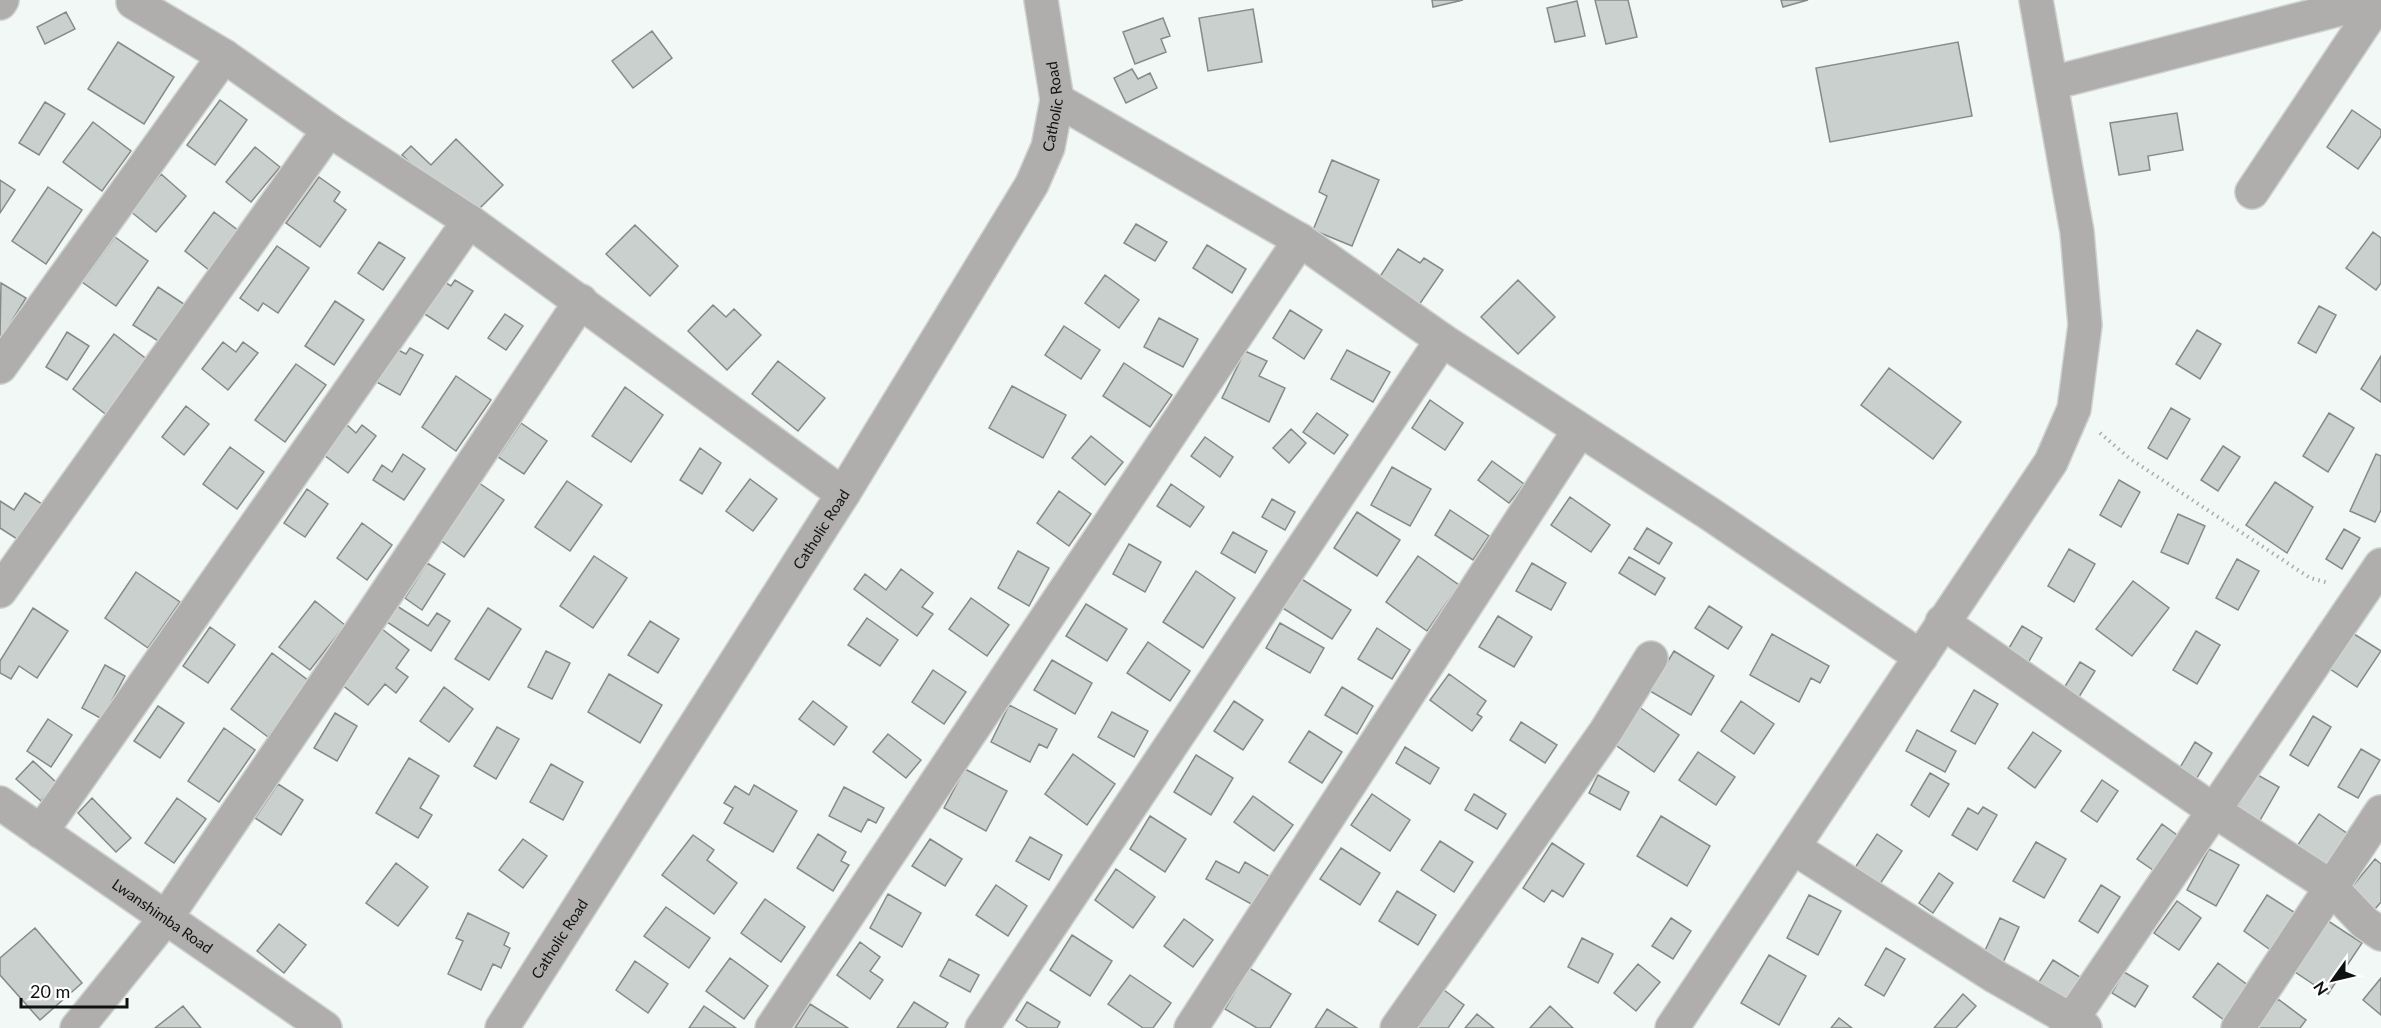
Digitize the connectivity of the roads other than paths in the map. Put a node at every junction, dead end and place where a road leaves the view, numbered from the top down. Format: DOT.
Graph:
graph roads {
  1 [pos="1041,0"];
  2 [pos="2036,0"];
  3 [pos="2375,0"];
  4 [pos="2380,0"];
  5 [pos="137,1"];
  6 [pos="224,56"];
  7 [pos="2052,83"];
  8 [pos="1057,100"];
  9 [pos="329,130"];
  10 [pos="2252,192"];
  11 [pos="469,221"];
  12 [pos="1300,240"];
  13 [pos="581,301"];
  14 [pos="1442,340"];
  15 [pos="0,367"];
  16 [pos="1579,431"];
  17 [pos="843,494"];
  18 [pos="2381,565"];
  19 [pos="0,591"];
  20 [pos="1942,622"];
  21 [pos="1921,657"];
  22 [pos="1651,658"];
  23 [pos="0,803"];
  24 [pos="2212,810"];
  25 [pos="2381,812"];
  26 [pos="41,832"];
  27 [pos="1794,848"];
  28 [pos="2330,886"];
  29 [pos="165,919"];
  30 [pos="2381,934"];
  31 [pos="2075,1025"];
  32 [pos="77,1028"];
  33 [pos="325,1028"];
  34 [pos="502,1028"];
  35 [pos="772,1028"];
  36 [pos="982,1028"];
  37 [pos="1191,1028"];
  38 [pos="1397,1028"];
  39 [pos="1672,1028"];
  40 [pos="2238,1028"];
  1 -- 8 [label="street, Catholic Road"];
  2 -- 7 [label="street"];
  3 -- 7 [label="street"];
  4 -- 10 [label="street"];
  5 -- 6 [label="street"];
  6 -- 9 [label="street"];
  6 -- 15 [label="street"];
  7 -- 20 [label="street"];
  8 -- 12 [label="street"];
  8 -- 17 [label="street, Catholic Road"];
  9 -- 11 [label="street"];
  9 -- 19 [label="street"];
  11 -- 13 [label="street"];
  11 -- 26 [label="street"];
  12 -- 14 [label="street"];
  12 -- 35 [label="street"];
  13 -- 17 [label="street"];
  13 -- 29 [label="street"];
  14 -- 16 [label="street"];
  14 -- 36 [label="street"];
  16 -- 21 [label="street"];
  16 -- 37 [label="street"];
  17 -- 34 [label="street, Catholic Road"];
  18 -- 24 [label="street"];
  20 -- 21 [label="street"];
  20 -- 24 [label="street"];
  21 -- 27 [label="street"];
  22 -- 38 [label="street"];
  23 -- 26 [label="street, Lwanshimba Road"];
  24 -- 28 [label="street"];
  24 -- 31 [label="street"];
  25 -- 28 [label="street"];
  26 -- 29 [label="street, Lwanshimba Road"];
  27 -- 31 [label="street"];
  27 -- 39 [label="street"];
  28 -- 30 [label="street"];
  28 -- 40 [label="street"];
  29 -- 32 [label="street"];
  29 -- 33 [label="street, Lwanshimba Road"];
}
